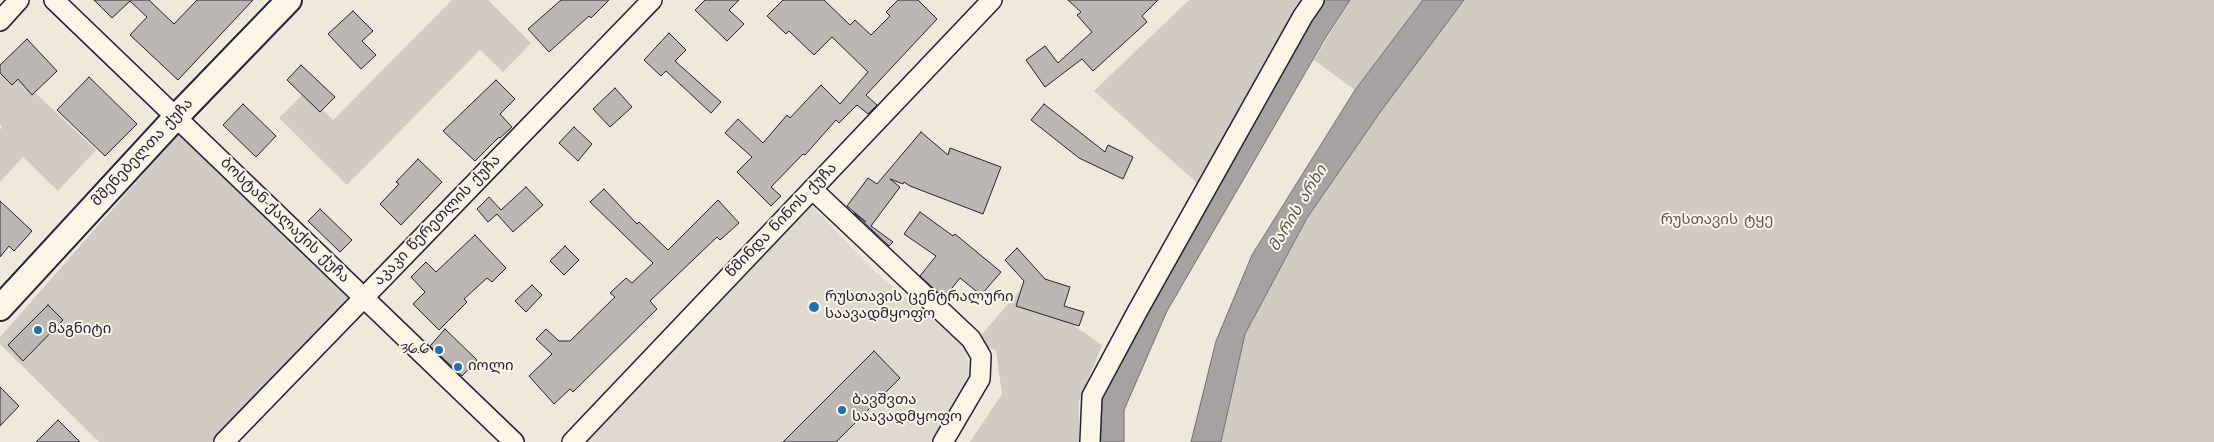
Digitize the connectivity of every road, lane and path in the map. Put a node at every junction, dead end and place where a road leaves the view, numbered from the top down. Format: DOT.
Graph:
graph roads {
  1 [pos="19,0"];
  2 [pos="54,0"];
  3 [pos="289,0"];
  4 [pos="652,0"];
  5 [pos="992,0"];
  6 [pos="1314,0"];
  7 [pos="0,21"];
  8 [pos="176,117"];
  9 [pos="812,189"];
  10 [pos="364,298"];
  11 [pos="0,308"];
  12 [pos="224,442"];
  13 [pos="514,442"];
  14 [pos="572,442"];
  15 [pos="943,442"];
  16 [pos="1090,442"];
  1 -- 7 [label="street"];
  2 -- 8 [label="street, ბოსტან-ქალაქის ქუჩა"];
  3 -- 8 [label="main road, მშენებელთა ქუჩა"];
  4 -- 10 [label="street, აკაკი წერეთლის ქუჩა"];
  5 -- 9 [label="street, წმინდა ნინოს ქუჩა"];
  6 -- 16 [label="street"];
  8 -- 10 [label="street, ბოსტან-ქალაქის ქუჩა"];
  8 -- 11 [label="main road, მშენებელთა ქუჩა"];
  9 -- 14 [label="street, წმინდა ნინოს ქუჩა"];
  9 -- 15 [label="street"];
  10 -- 12 [label="street, აკაკი წერეთლის ქუჩა"];
  10 -- 13 [label="street, ბოსტან-ქალაქის ქუჩა"];
}
